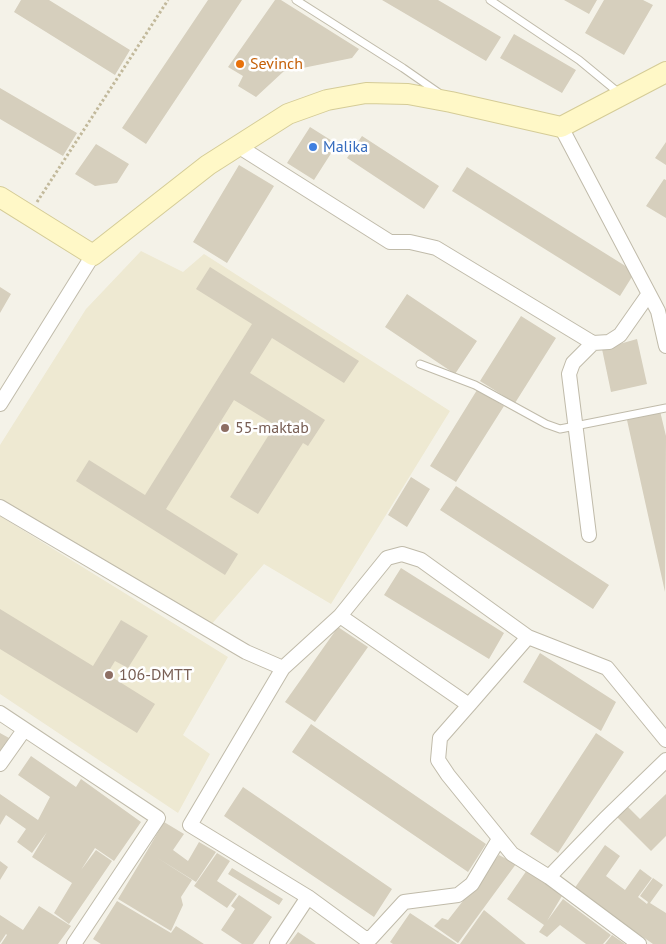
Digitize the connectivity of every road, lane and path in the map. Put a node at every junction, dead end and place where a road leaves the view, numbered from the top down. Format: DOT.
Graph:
graph roads {
  1 [pos="168,0"];
  2 [pos="296,0"];
  3 [pos="490,0"];
  4 [pos="666,72"];
  5 [pos="622,95"];
  6 [pos="451,102"];
  7 [pos="561,127"];
  8 [pos="238,146"];
  9 [pos="0,197"];
  10 [pos="28,215"];
  11 [pos="93,255"];
  12 [pos="648,295"];
  13 [pos="662,309"];
  14 [pos="594,342"];
  15 [pos="666,346"];
  16 [pos="420,364"];
  17 [pos="0,404"];
  18 [pos="666,408"];
  19 [pos="576,426"];
  20 [pos="0,508"];
  21 [pos="590,535"];
  22 [pos="340,616"];
  23 [pos="528,637"];
  24 [pos="283,668"];
  25 [pos="469,705"];
  26 [pos="0,713"];
  27 [pos="24,730"];
  28 [pos="666,740"];
  29 [pos="666,760"];
  30 [pos="0,764"];
  31 [pos="499,839"];
  32 [pos="549,877"];
  33 [pos="308,897"];
  34 [pos="74,944"];
  35 [pos="277,944"];
  36 [pos="639,944"];
  1 -- 10 [label="path"];
  2 -- 6 [label="lane"];
  3 -- 5 [label="lane"];
  4 -- 5 [label="street"];
  5 -- 7 [label="street"];
  6 -- 7 [label="street"];
  6 -- 8 [label="street"];
  7 -- 12 [label="street"];
  8 -- 11 [label="street"];
  8 -- 14 [label="street"];
  9 -- 10 [label="street"];
  10 -- 11 [label="street"];
  11 -- 17 [label="street"];
  12 -- 13 [label="street"];
  12 -- 14 [label="street"];
  13 -- 15 [label="street"];
  14 -- 19 [label="street"];
  16 -- 19 [label="lane"];
  18 -- 19 [label="lane"];
  19 -- 21 [label="street"];
  20 -- 24 [label="street"];
  22 -- 23 [label="street"];
  22 -- 24 [label="street"];
  22 -- 25 [label="street"];
  23 -- 25 [label="street"];
  23 -- 28 [label="street"];
  24 -- 33 [label="street"];
  25 -- 31 [label="street"];
  26 -- 27 [label="street"];
  27 -- 30 [label="street"];
  27 -- 34 [label="street"];
  29 -- 32 [label="street"];
  31 -- 32 [label="street"];
  31 -- 33 [label="street"];
  32 -- 36 [label="street"];
  33 -- 35 [label="street"];
}
